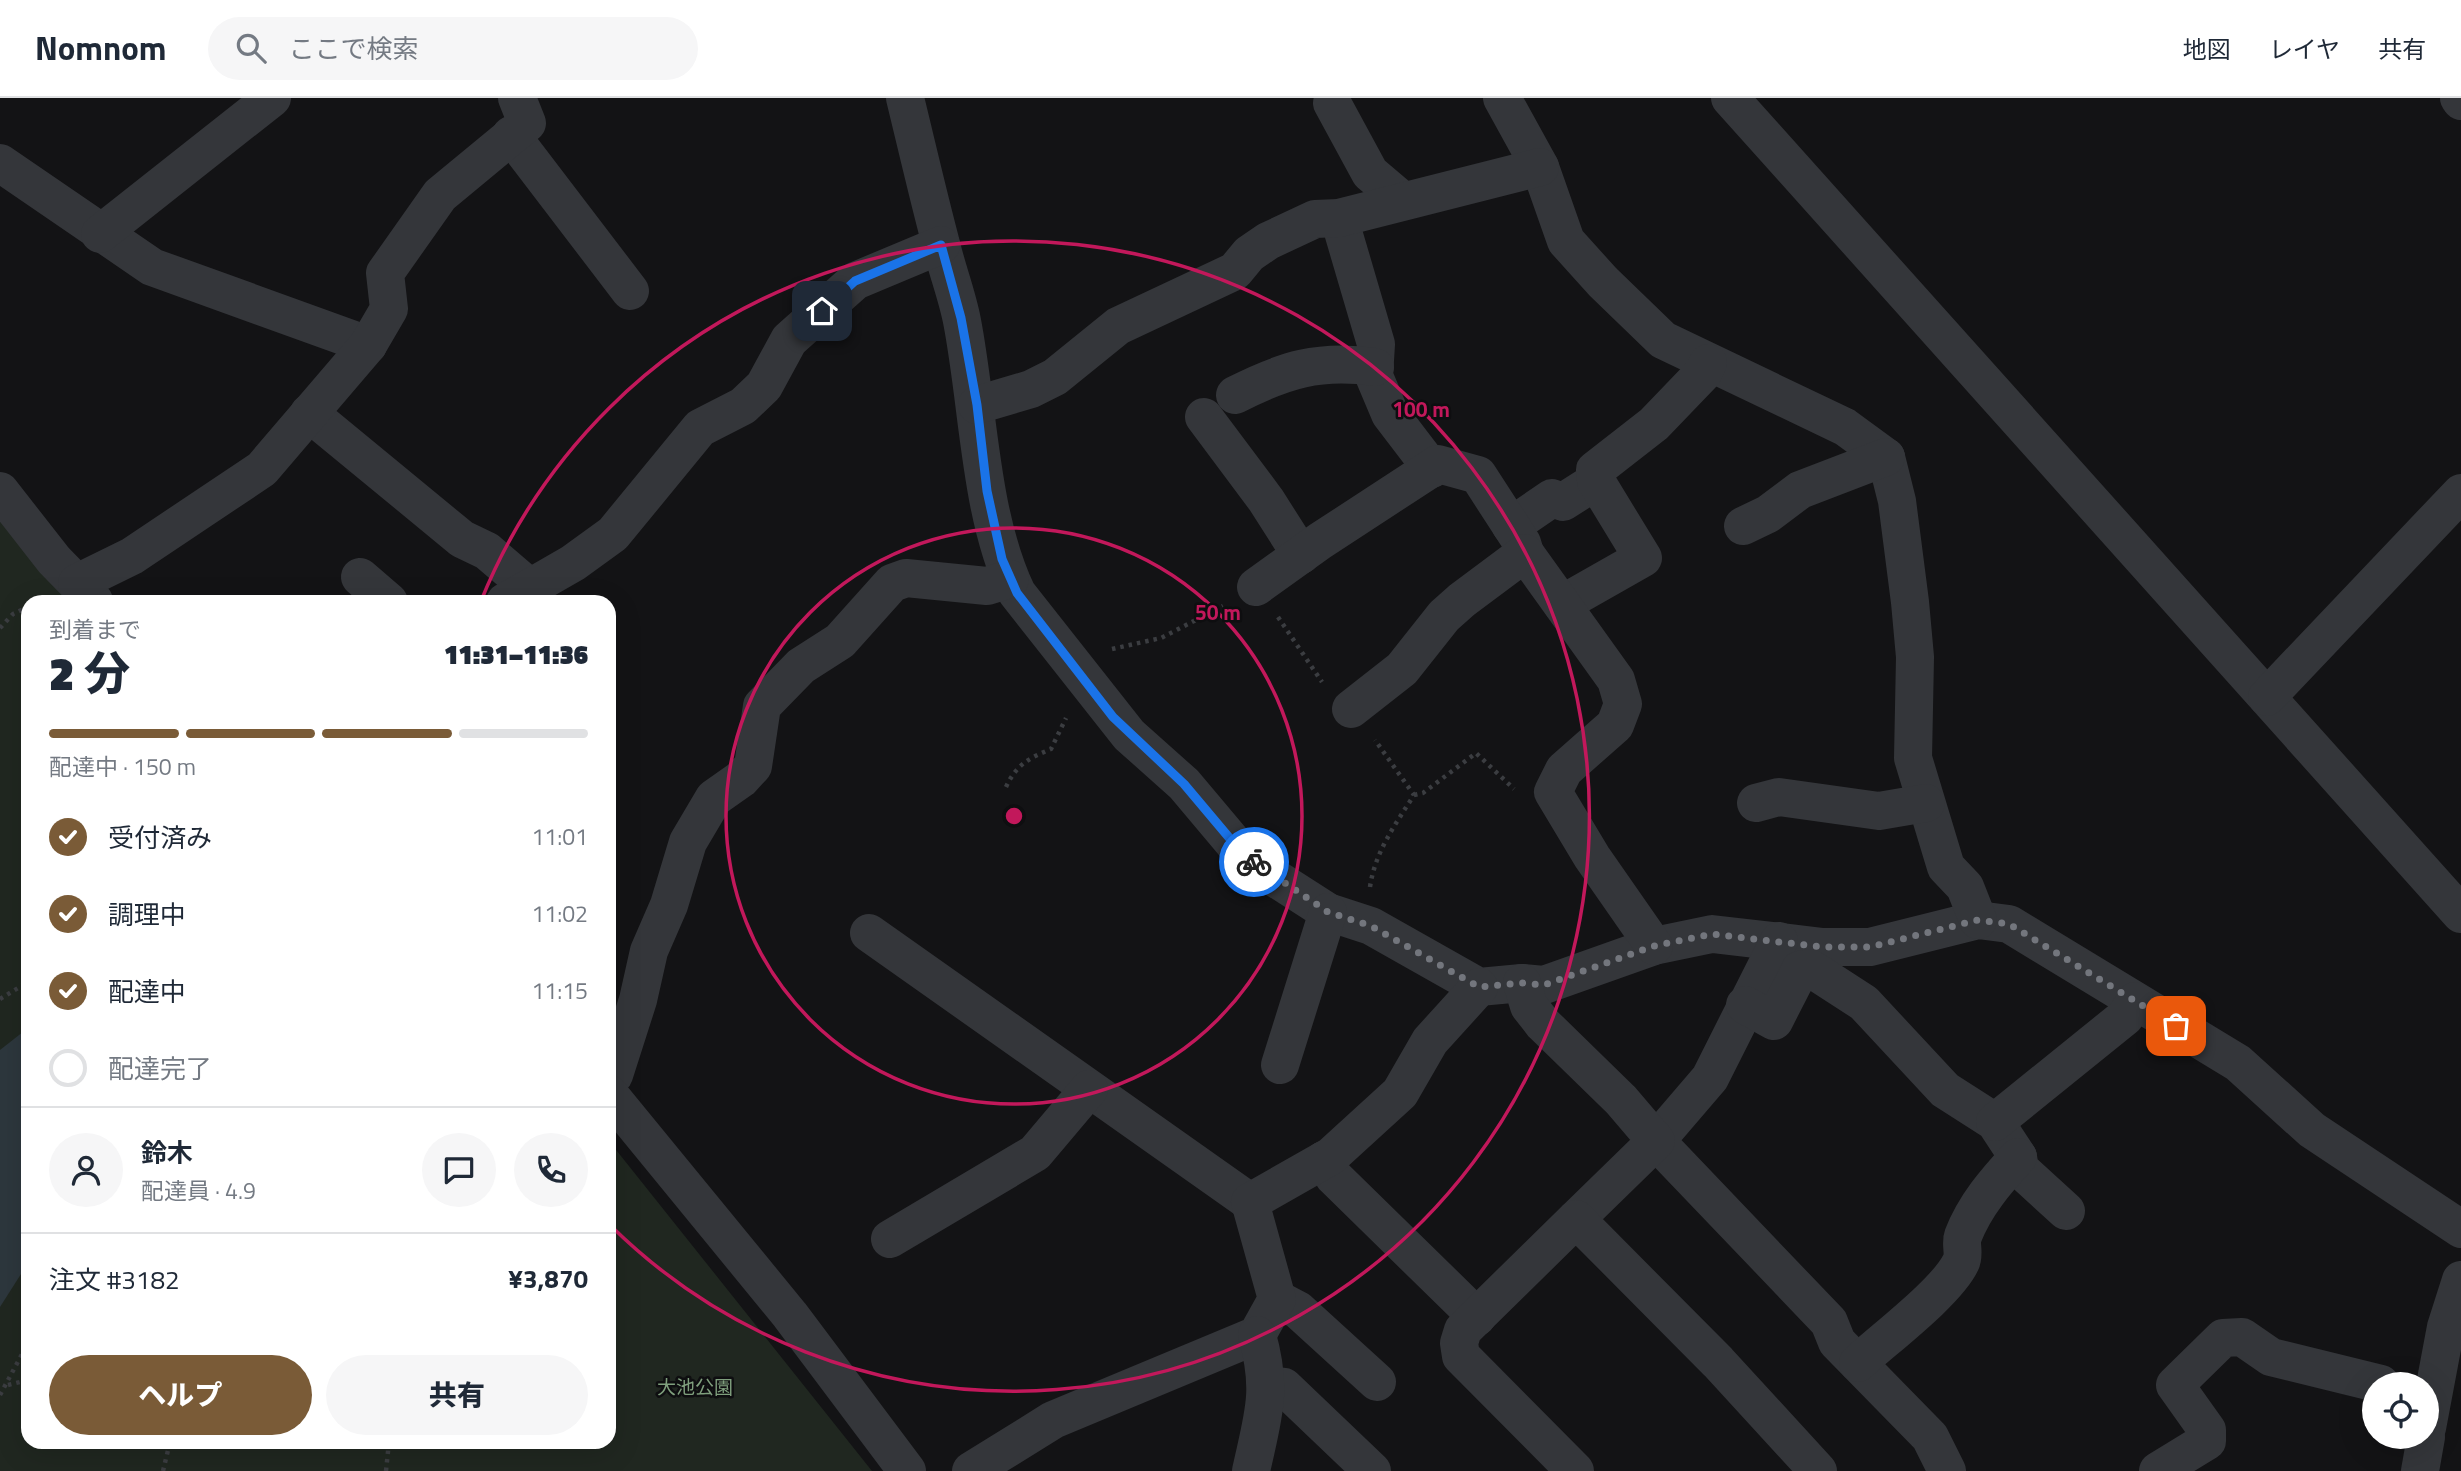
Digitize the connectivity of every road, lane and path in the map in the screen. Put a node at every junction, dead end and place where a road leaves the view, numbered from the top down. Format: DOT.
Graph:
graph roads {
  1 [pos="272,98"];
  2 [pos="517,98"];
  3 [pos="905,98"];
  4 [pos="1502,98"];
  5 [pos="1730,98"];
  6 [pos="1332,103"];
  7 [pos="511,135"];
  8 [pos="0,163"];
  9 [pos="1540,167"];
  10 [pos="1403,201"];
  11 [pos="1339,218"];
  12 [pos="100,234"];
  13 [pos="941,245"];
  14 [pos="630,291"];
  15 [pos="368,345"];
  16 [pos="1708,363"];
  17 [pos="1375,367"];
  18 [pos="1235,395"];
  19 [pos="977,405"];
  20 [pos="309,413"];
  21 [pos="1204,417"];
  22 [pos="1886,457"];
  23 [pos="1432,469"];
  24 [pos="1596,481"];
  25 [pos="0,491"];
  26 [pos="2461,493"];
  27 [pos="1743,526"];
  28 [pos="1518,540"];
  29 [pos="1301,555"];
  30 [pos="360,577"];
  31 [pos="1010,579"];
  32 [pos="1256,587"];
  33 [pos="87,593"];
  34 [pos="381,595"];
  35 [pos="517,595"];
  36 [pos="1562,604"];
  37 [pos="21,610"];
  38 [pos="0,628"];
  39 [pos="1081,674"];
  40 [pos="2267,697"];
  41 [pos="1351,709"];
  42 [pos="1006,787"];
  43 [pos="1553,792"];
  44 [pos="1413,796"];
  45 [pos="1756,803"];
  46 [pos="1926,803"];
  47 [pos="1328,912"];
  48 [pos="2461,914"];
  49 [pos="1978,920"];
  50 [pos="1371,926"];
  51 [pos="869,933"];
  52 [pos="1779,941"];
  53 [pos="1654,946"];
  54 [pos="1522,983"];
  55 [pos="21,986"];
  56 [pos="1479,987"];
  57 [pos="0,999"];
  58 [pos="2135,1001"];
  59 [pos="1745,1004"];
  60 [pos="1280,1065"];
  61 [pos="616,1069"];
  62 [pos="1089,1089"];
  63 [pos="616,1103"];
  64 [pos="1995,1122"];
  65 [pos="1656,1142"];
  66 [pos="2018,1157"];
  67 [pos="1324,1160"];
  68 [pos="1250,1202"];
  69 [pos="2066,1211"];
  70 [pos="1576,1219"];
  71 [pos="2461,1229"];
  72 [pos="890,1239"];
  73 [pos="2461,1280"];
  74 [pos="1277,1299"];
  75 [pos="1477,1317"];
  76 [pos="1257,1335"];
  77 [pos="21,1358"];
  78 [pos="1857,1363"];
  79 [pos="2436,1372"];
  80 [pos="2362,1379"];
  81 [pos="21,1382"];
  82 [pos="1377,1382"];
  83 [pos="8,1385"];
  84 [pos="1266,1385"];
  85 [pos="0,1395"];
  86 [pos="168,1449"];
  87 [pos="388,1449"];
  88 [pos="2424,1449"];
  89 [pos="163,1471"];
  90 [pos="386,1471"];
  91 [pos="907,1471"];
  92 [pos="971,1471"];
  93 [pos="1251,1471"];
  94 [pos="1372,1471"];
  95 [pos="1575,1471"];
  96 [pos="1818,1471"];
  97 [pos="1947,1471"];
  98 [pos="2158,1471"];
  99 [pos="2420,1471"];
  1 -- 12 [label="street"];
  2 -- 7 [label="street"];
  3 -- 13 [label="street"];
  4 -- 9 [label="street"];
  5 -- 40 [label="street"];
  6 -- 10 [label="street"];
  7 -- 14 [label="street"];
  7 -- 15 [label="street"];
  8 -- 12 [label="street"];
  9 -- 10 [label="street"];
  9 -- 16 [label="street"];
  10 -- 11 [label="street"];
  11 -- 17 [label="street"];
  11 -- 19 [label="street"];
  12 -- 15 [label="street"];
  13 -- 19 [label="street"];
  13 -- 35 [label="street"];
  15 -- 20 [label="street"];
  16 -- 22 [label="street"];
  16 -- 24 [label="street"];
  17 -- 18 [label="street"];
  17 -- 23 [label="street"];
  19 -- 31 [label="street"];
  20 -- 33 [label="street"];
  20 -- 35 [label="street"];
  21 -- 29 [label="street"];
  22 -- 27 [label="street"];
  22 -- 46 [label="street"];
  23 -- 28 [label="street"];
  23 -- 29 [label="street"];
  24 -- 28 [label="street"];
  24 -- 36 [label="street"];
  25 -- 33 [label="street"];
  26 -- 40 [label="street"];
  28 -- 36 [label="street"];
  28 -- 41 [label="street"];
  29 -- 32 [label="street"];
  30 -- 34 [label="street"];
  31 -- 39 [label="street"];
  31 -- 61 [label="street"];
  32 -- 39 [label="path"];
  32 -- 41 [label="path"];
  36 -- 43 [label="street"];
  37 -- 38 [label="path"];
  39 -- 42 [label="path"];
  39 -- 47 [label="street"];
  40 -- 48 [label="street"];
  41 -- 44 [label="path"];
  43 -- 44 [label="path"];
  43 -- 53 [label="street"];
  44 -- 50 [label="path"];
  45 -- 46 [label="street"];
  46 -- 49 [label="street"];
  47 -- 50 [label="street"];
  47 -- 60 [label="street"];
  49 -- 52 [label="street"];
  49 -- 58 [label="street"];
  50 -- 56 [label="street"];
  51 -- 62 [label="street"];
  52 -- 53 [label="street"];
  52 -- 59 [label="street"];
  53 -- 54 [label="street"];
  54 -- 56 [label="street"];
  54 -- 65 [label="street"];
  55 -- 57 [label="path"];
  56 -- 67 [label="street"];
  58 -- 64 [label="street"];
  58 -- 71 [label="street"];
  59 -- 64 [label="street"];
  59 -- 65 [label="street"];
  62 -- 68 [label="street"];
  62 -- 72 [label="street"];
  63 -- 91 [label="street"];
  64 -- 66 [label="street"];
  65 -- 70 [label="street"];
  65 -- 78 [label="street"];
  66 -- 69 [label="street"];
  66 -- 78 [label="street"];
  67 -- 68 [label="street"];
  67 -- 75 [label="street"];
  68 -- 74 [label="street"];
  70 -- 75 [label="street"];
  70 -- 96 [label="street"];
  73 -- 79 [label="street"];
  74 -- 76 [label="street"];
  74 -- 82 [label="street"];
  75 -- 95 [label="street"];
  76 -- 84 [label="street"];
  76 -- 92 [label="street"];
  77 -- 83 [label="path"];
  78 -- 97 [label="street"];
  80 -- 98 [label="street"];
  81 -- 83 [label="path"];
  83 -- 85 [label="path"];
  84 -- 93 [label="street"];
  84 -- 94 [label="street"];
  86 -- 89 [label="path"];
  87 -- 90 [label="path"];
  88 -- 99 [label="street"];
}
